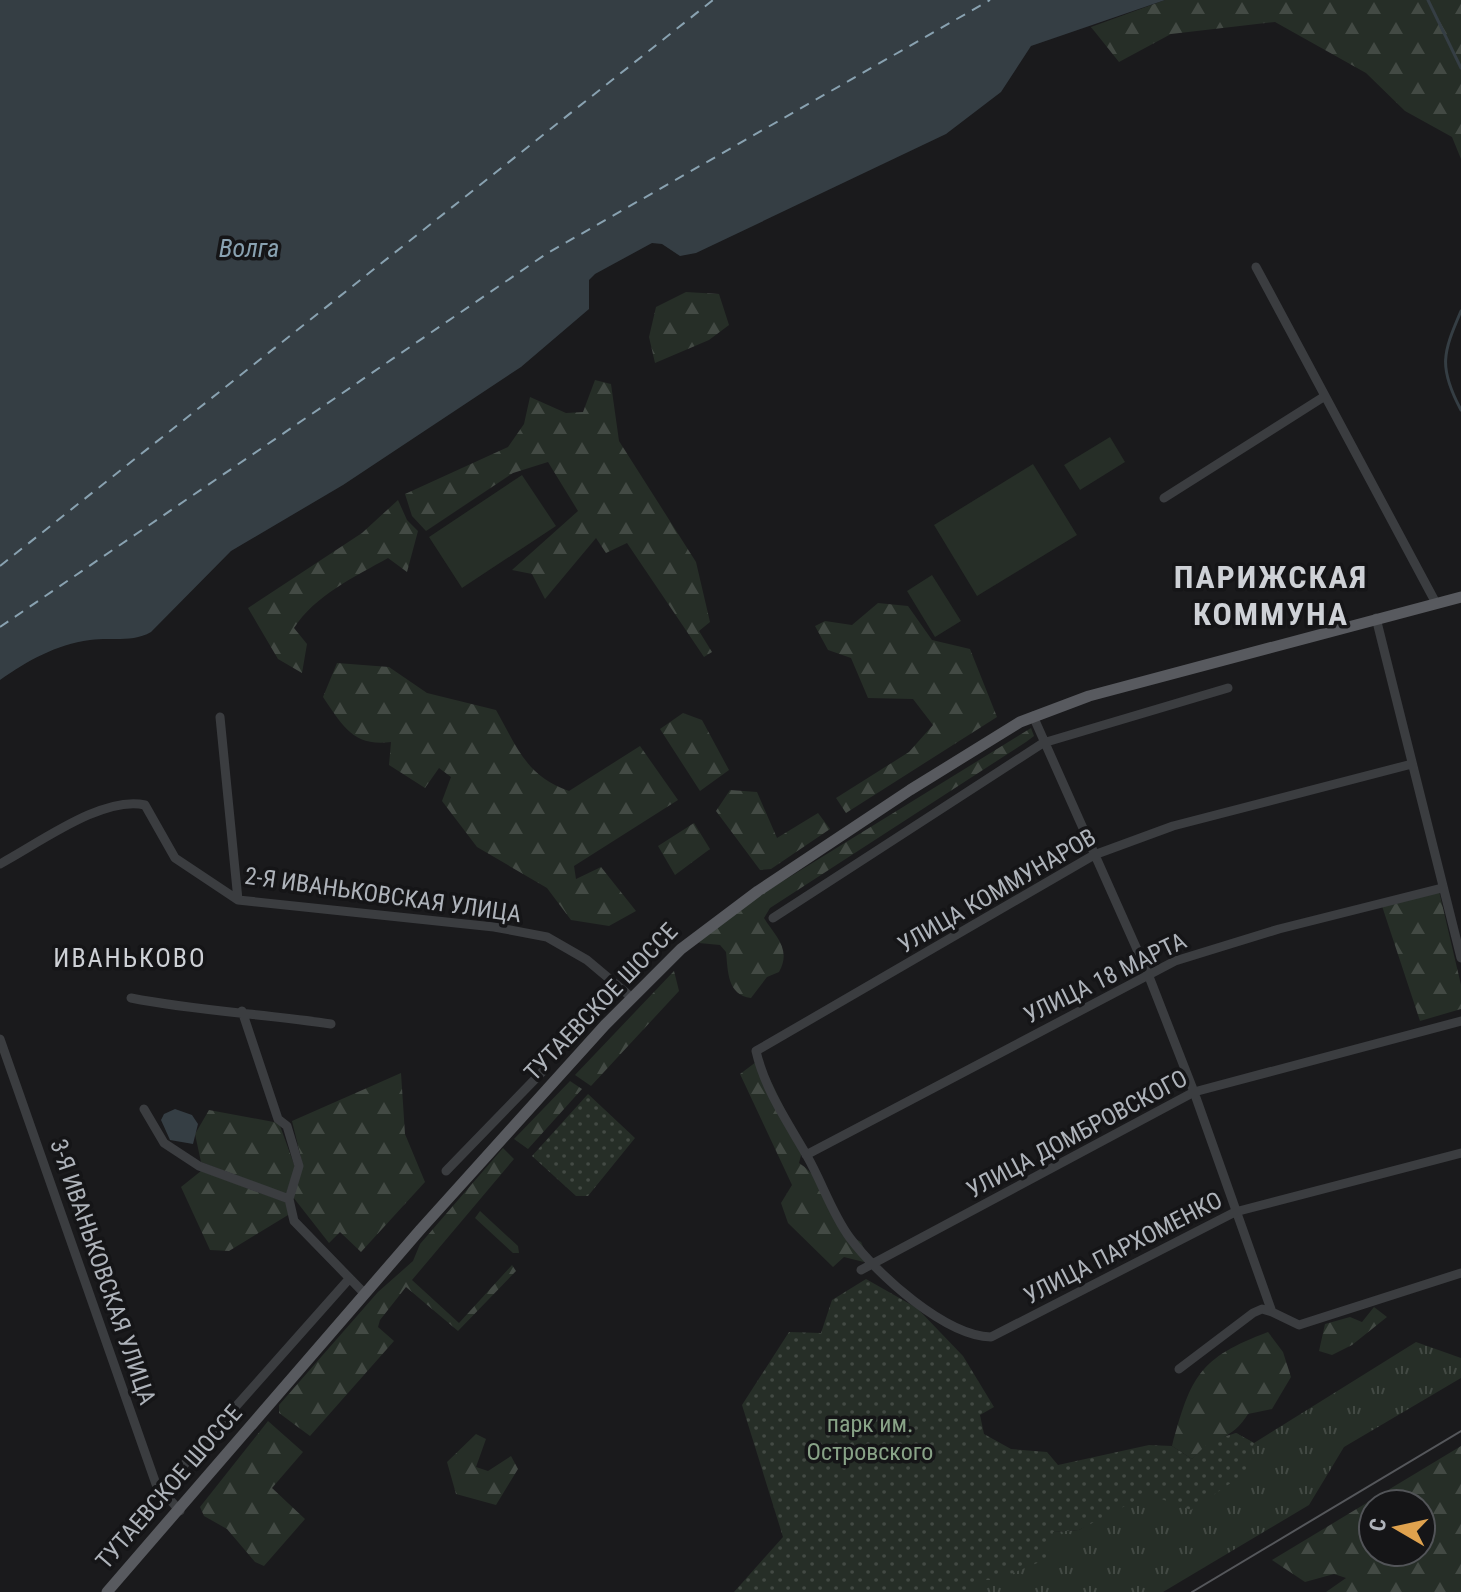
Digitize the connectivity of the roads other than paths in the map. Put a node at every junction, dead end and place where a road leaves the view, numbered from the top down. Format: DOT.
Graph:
graph roads {
  1 [pos="1256,267"];
  2 [pos="1325,396"];
  3 [pos="1164,498"];
  4 [pos="1461,597"];
  5 [pos="1436,603"];
  6 [pos="1376,618"];
  7 [pos="1228,688"];
  8 [pos="1033,716"];
  9 [pos="220,717"];
  10 [pos="1043,743"];
  11 [pos="1412,764"];
  12 [pos="1094,855"];
  13 [pos="0,864"];
  14 [pos="1442,888"];
  15 [pos="238,900"];
  16 [pos="773,918"];
  17 [pos="1461,958"];
  18 [pos="1148,974"];
  19 [pos="631,997"];
  20 [pos="131,998"];
  21 [pos="242,1011"];
  22 [pos="1461,1021"];
  23 [pos="331,1024"];
  24 [pos="0,1039"];
  25 [pos="543,1071"];
  26 [pos="1194,1092"];
  27 [pos="144,1109"];
  28 [pos="486,1126"];
  29 [pos="500,1141"];
  30 [pos="1461,1153"];
  31 [pos="806,1155"];
  32 [pos="446,1171"];
  33 [pos="289,1199"];
  34 [pos="1235,1212"];
  35 [pos="873,1264"];
  36 [pos="861,1270"];
  37 [pos="1461,1273"];
  38 [pos="349,1279"];
  39 [pos="364,1293"];
  40 [pos="1272,1312"];
  41 [pos="1179,1369"];
  42 [pos="160,1492"];
  43 [pos="180,1511"];
  44 [pos="107,1592"];
  1 -- 2 [label="street"];
  2 -- 3 [label="street"];
  2 -- 5 [label="street"];
  4 -- 5 [label="main road, ТУТАЕВСКОЕ ШОССЕ"];
  5 -- 6 [label="main road, ТУТАЕВСКОЕ ШОССЕ"];
  6 -- 8 [label="main road, ТУТАЕВСКОЕ ШОССЕ"];
  6 -- 11 [label="street"];
  7 -- 10 [label="street"];
  8 -- 10 [label="street"];
  8 -- 19 [label="main road, ТУТАЕВСКОЕ ШОССЕ"];
  9 -- 15 [label="street"];
  10 -- 12 [label="street"];
  10 -- 16 [label="street"];
  11 -- 12 [label="street, УЛИЦА КОММУНАРОВ"];
  11 -- 14 [label="street"];
  12 -- 18 [label="street"];
  12 -- 31 [label="street, УЛИЦА КОММУНАРОВ"];
  13 -- 15 [label="street, 2-Я ИВАНЬКОВСКАЯ УЛИЦА"];
  14 -- 17 [label="street"];
  14 -- 18 [label="street, УЛИЦА 18 МАРТА"];
  15 -- 19 [label="street, 2-Я ИВАНЬКОВСКАЯ УЛИЦА"];
  18 -- 26 [label="street"];
  18 -- 31 [label="street, УЛИЦА 18 МАРТА"];
  19 -- 29 [label="main road, ТУТАЕВСКОЕ ШОССЕ"];
  20 -- 21 [label="street"];
  21 -- 23 [label="street"];
  21 -- 33 [label="street"];
  22 -- 26 [label="street, УЛИЦА ДОМБРОВСКОГО"];
  24 -- 42 [label="street, 3-Я ИВАНЬКОВСКАЯ УЛИЦА"];
  25 -- 28 [label="street"];
  26 -- 34 [label="street"];
  26 -- 35 [label="street, УЛИЦА ДОМБРОВСКОГО"];
  27 -- 33 [label="street"];
  28 -- 29 [label="street"];
  28 -- 32 [label="street"];
  29 -- 39 [label="main road, ТУТАЕВСКОЕ ШОССЕ"];
  30 -- 34 [label="street, УЛИЦА ПАРХОМЕНКО"];
  31 -- 35 [label="street"];
  33 -- 38 [label="street"];
  34 -- 35 [label="street, УЛИЦА ПАРХОМЕНКО"];
  34 -- 40 [label="street"];
  35 -- 36 [label="street, УЛИЦА ДОМБРОВСКОГО"];
  37 -- 40 [label="street"];
  38 -- 39 [label="street"];
  38 -- 42 [label="street"];
  39 -- 43 [label="main road, ТУТАЕВСКОЕ ШОССЕ"];
  40 -- 41 [label="street"];
  42 -- 43 [label="street, 3-Я ИВАНЬКОВСКАЯ УЛИЦА"];
  43 -- 44 [label="main road, ТУТАЕВСКОЕ ШОССЕ"];
}
